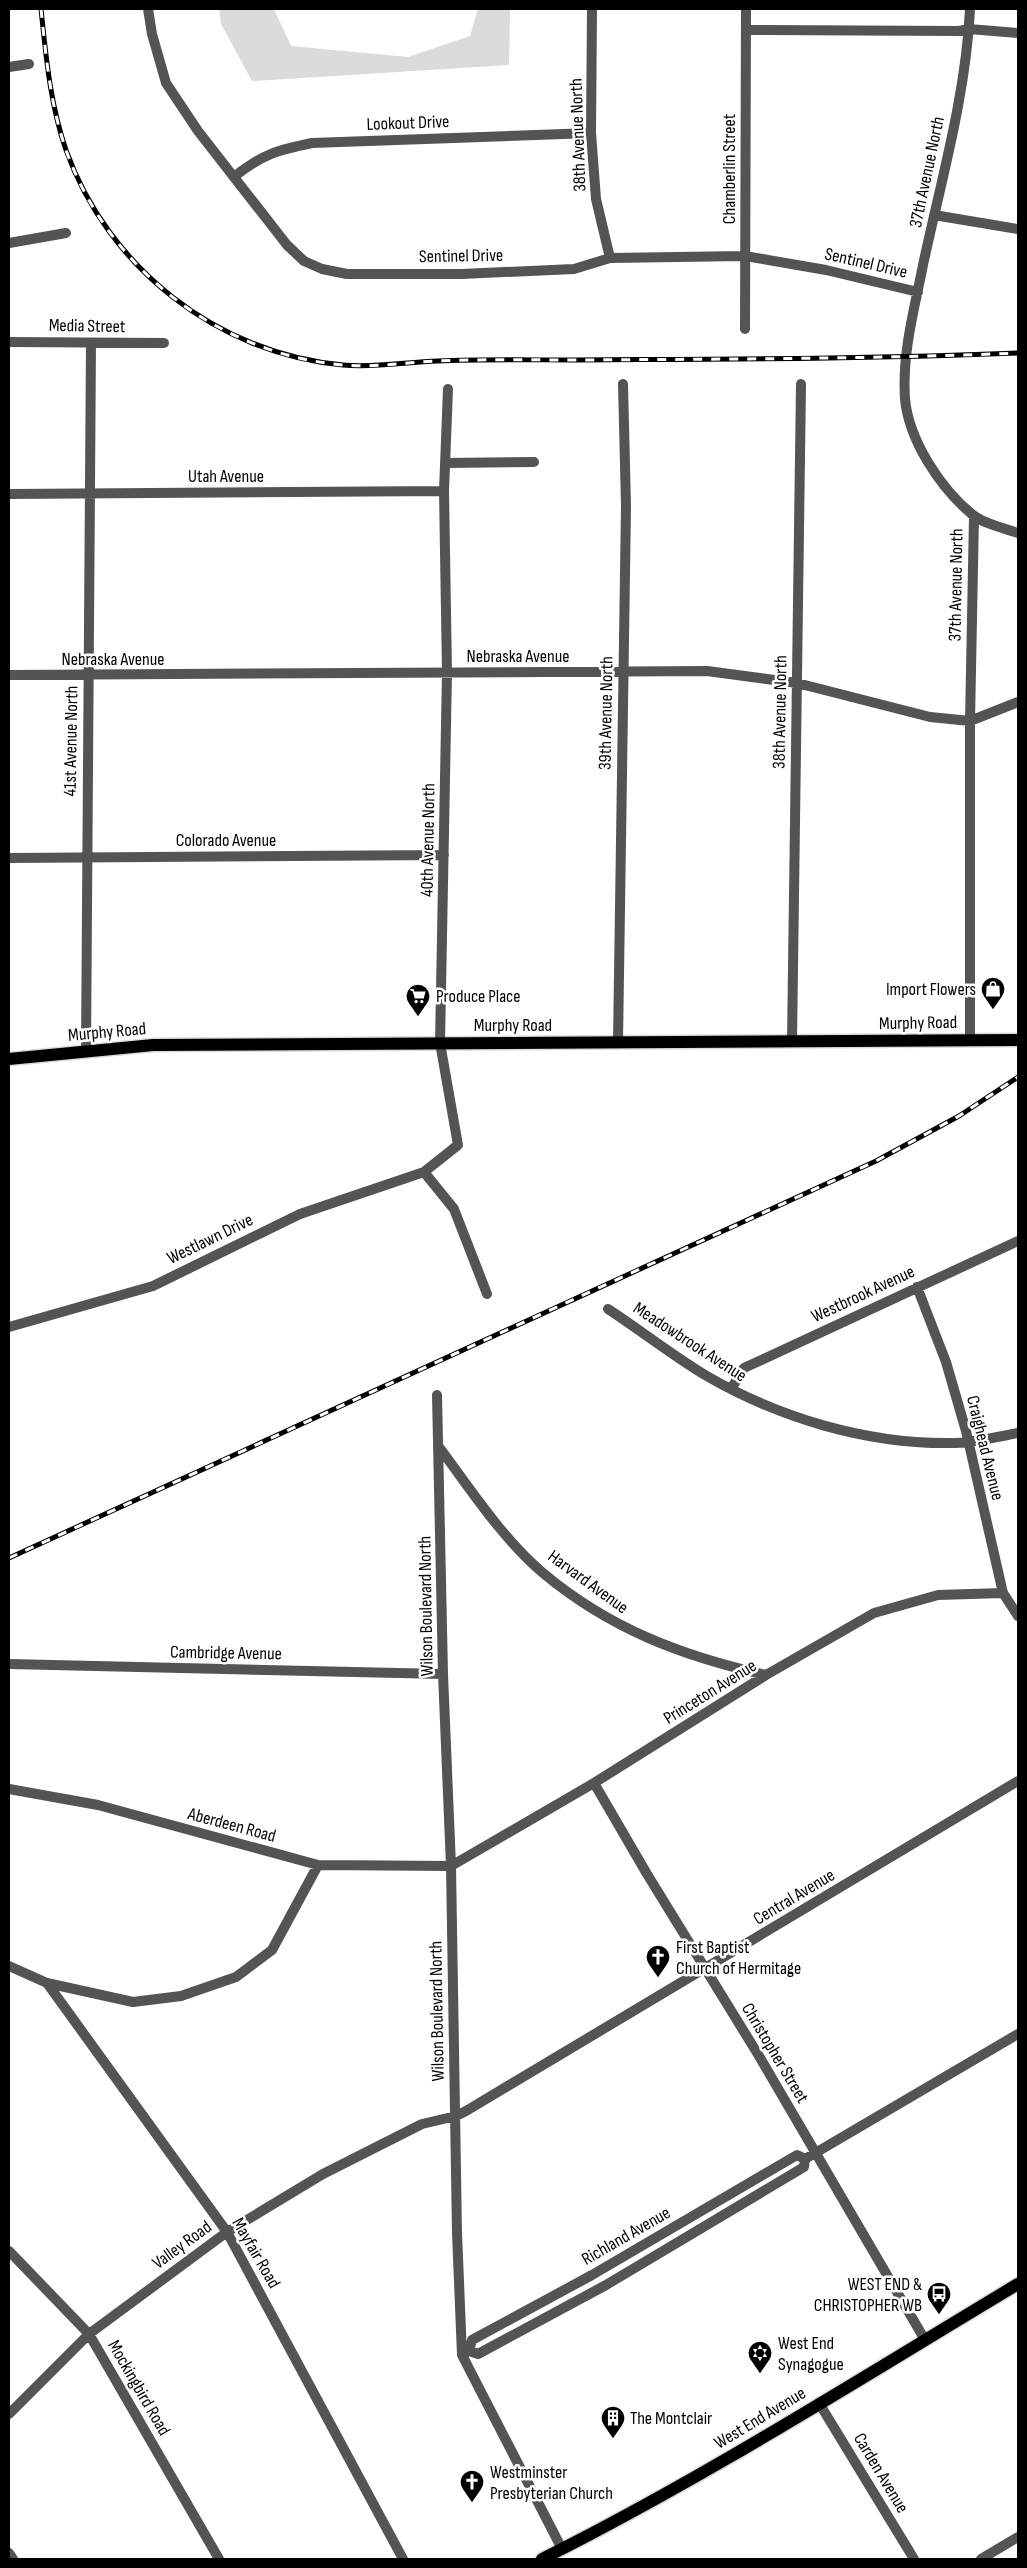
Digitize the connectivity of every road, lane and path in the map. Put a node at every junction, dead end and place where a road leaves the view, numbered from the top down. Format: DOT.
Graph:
graph roads {
  1 [pos="148,9"];
  2 [pos="592,9"];
  3 [pos="746,9"];
  4 [pos="970,9"];
  5 [pos="969,29"];
  6 [pos="746,30"];
  7 [pos="1018,33"];
  8 [pos="29,64"];
  9 [pos="9,67"];
  10 [pos="591,133"];
  11 [pos="235,176"];
  12 [pos="934,216"];
  13 [pos="1018,229"];
  14 [pos="66,233"];
  15 [pos="9,243"];
  16 [pos="745,256"];
  17 [pos="610,258"];
  18 [pos="918,292"];
  19 [pos="745,329"];
  20 [pos="9,342"];
  21 [pos="91,343"];
  22 [pos="164,343"];
  23 [pos="623,384"];
  24 [pos="801,384"];
  25 [pos="448,389"];
  26 [pos="534,462"];
  27 [pos="445,463"];
  28 [pos="444,491"];
  29 [pos="90,493"];
  30 [pos="9,494"];
  31 [pos="974,516"];
  32 [pos="1018,533"];
  33 [pos="447,672"];
  34 [pos="622,672"];
  35 [pos="9,675"];
  36 [pos="88,675"];
  37 [pos="797,683"];
  38 [pos="1018,702"];
  39 [pos="970,721"];
  40 [pos="444,855"];
  41 [pos="86,857"];
  42 [pos="9,858"];
  43 [pos="970,1040"];
  44 [pos="1018,1040"];
  45 [pos="792,1041"];
  46 [pos="618,1042"];
  47 [pos="440,1043"];
  48 [pos="86,1051"];
  49 [pos="9,1059"];
  50 [pos="424,1172"];
  51 [pos="1018,1241"];
  52 [pos="917,1287"];
  53 [pos="487,1294"];
  54 [pos="608,1308"];
  55 [pos="9,1327"];
  56 [pos="730,1389"];
  57 [pos="437,1395"];
  58 [pos="1018,1434"];
  59 [pos="969,1442"];
  60 [pos="439,1447"];
  61 [pos="1003,1593"];
  62 [pos="1018,1616"];
  63 [pos="9,1664"];
  64 [pos="443,1674"];
  65 [pos="766,1675"];
  66 [pos="1018,1781"];
  67 [pos="594,1783"];
  68 [pos="9,1789"];
  69 [pos="318,1865"];
  70 [pos="451,1866"];
  71 [pos="9,1966"];
  72 [pos="705,1969"];
  73 [pos="47,1983"];
  74 [pos="1018,2034"];
  75 [pos="456,2116"];
  76 [pos="815,2153"];
  77 [pos="805,2159"];
  78 [pos="227,2232"];
  79 [pos="9,2250"];
  80 [pos="1018,2284"];
  81 [pos="89,2334"];
  82 [pos="925,2340"];
  83 [pos="466,2353"];
  84 [pos="819,2403"];
  85 [pos="9,2414"];
  86 [pos="1018,2537"];
  87 [pos="562,2549"];
  88 [pos="9,2553"];
  89 [pos="13,2559"];
  90 [pos="219,2559"];
  91 [pos="402,2559"];
  92 [pos="542,2559"];
  93 [pos="914,2559"];
  94 [pos="981,2559"];
  1 -- 11 [label="street, Sentinel Drive"];
  2 -- 10 [label="street, 38th Avenue North"];
  3 -- 6 [label="street, Chamberlin Street"];
  4 -- 5 [label="street, 37th Avenue North"];
  5 -- 6 [label="street"];
  5 -- 7 [label="street"];
  5 -- 12 [label="street, 37th Avenue North"];
  6 -- 16 [label="street, Chamberlin Street"];
  8 -- 9 [label="street"];
  10 -- 11 [label="street, Lookout Drive"];
  10 -- 17 [label="street, 38th Avenue North"];
  11 -- 17 [label="street, Sentinel Drive"];
  12 -- 13 [label="street"];
  12 -- 18 [label="street, 37th Avenue North"];
  14 -- 15 [label="street"];
  16 -- 17 [label="street, Sentinel Drive"];
  16 -- 18 [label="street, Sentinel Drive"];
  16 -- 19 [label="street, Chamberlin Street"];
  18 -- 31 [label="street, 37th Avenue North"];
  20 -- 21 [label="street, Media Street"];
  21 -- 22 [label="street, Media Street"];
  21 -- 29 [label="street, 41st Avenue North"];
  23 -- 34 [label="street, 39th Avenue North"];
  24 -- 37 [label="street, 38th Avenue North"];
  25 -- 27 [label="street"];
  26 -- 27 [label="street"];
  27 -- 28 [label="street, 40th Avenue North"];
  28 -- 29 [label="street, Utah Avenue"];
  28 -- 33 [label="street, 40th Avenue North"];
  29 -- 30 [label="street, Utah Avenue"];
  29 -- 36 [label="street, 41st Avenue North"];
  31 -- 32 [label="street"];
  31 -- 39 [label="street, 37th Avenue North"];
  33 -- 34 [label="street, Nebraska Avenue"];
  33 -- 36 [label="street, Nebraska Avenue"];
  33 -- 40 [label="street, 40th Avenue North"];
  34 -- 37 [label="street, Nebraska Avenue"];
  34 -- 46 [label="street, 39th Avenue North"];
  35 -- 36 [label="street, Nebraska Avenue"];
  36 -- 41 [label="street, 41st Avenue North"];
  37 -- 39 [label="street, Nebraska Avenue"];
  37 -- 45 [label="street, 38th Avenue North"];
  38 -- 39 [label="street, Nebraska Avenue"];
  39 -- 43 [label="street, 37th Avenue North"];
  40 -- 41 [label="street, Colorado Avenue"];
  40 -- 47 [label="street, 40th Avenue North"];
  41 -- 42 [label="street, Colorado Avenue"];
  41 -- 48 [label="street, 41st Avenue North"];
  43 -- 44 [label="main road, Murphy Road"];
  43 -- 45 [label="main road, Murphy Road"];
  45 -- 46 [label="main road, Murphy Road"];
  46 -- 47 [label="main road, Murphy Road"];
  47 -- 48 [label="main road, Murphy Road"];
  47 -- 50 [label="street, 40th Avenue North"];
  48 -- 49 [label="main road, Murphy Road"];
  50 -- 53 [label="street"];
  50 -- 55 [label="street, Westlawn Drive"];
  51 -- 52 [label="street, Westbrook Avenue"];
  52 -- 56 [label="street, Westbrook Avenue"];
  52 -- 59 [label="street, Craighead Avenue"];
  54 -- 56 [label="street, Meadowbrook Avenue"];
  56 -- 59 [label="street, Meadowbrook Avenue"];
  57 -- 60 [label="street, Wilson Boulevard North"];
  58 -- 59 [label="street, Meadowbrook Avenue"];
  59 -- 61 [label="street, Craighead Avenue"];
  60 -- 64 [label="street, Wilson Boulevard North"];
  60 -- 65 [label="street, Harvard Avenue"];
  61 -- 62 [label="street, Craighead Avenue"];
  61 -- 65 [label="street, Princeton Avenue"];
  63 -- 64 [label="street, Cambridge Avenue"];
  64 -- 70 [label="street, Wilson Boulevard North"];
  65 -- 67 [label="street, Princeton Avenue"];
  66 -- 72 [label="street, Central Avenue"];
  67 -- 70 [label="street, Princeton Avenue"];
  67 -- 72 [label="street, Christopher Street"];
  68 -- 69 [label="street, Aberdeen Road"];
  69 -- 70 [label="street, Aberdeen Road"];
  69 -- 73 [label="street"];
  70 -- 75 [label="street, Wilson Boulevard North"];
  71 -- 73 [label="street"];
  72 -- 75 [label="street, Central Avenue"];
  72 -- 76 [label="street, Christopher Street"];
  73 -- 78 [label="street, Mayfair Road"];
  74 -- 76 [label="street, Richland Avenue"];
  75 -- 78 [label="street, Valley Road"];
  75 -- 83 [label="street, Wilson Boulevard North"];
  76 -- 77 [label="street, Richland Avenue"];
  76 -- 82 [label="street, Christopher Street"];
  77 -- 83 [label="street, Richland Avenue"];
  77 -- 83 [label="street, Richland Avenue"];
  78 -- 81 [label="street, Valley Road"];
  78 -- 91 [label="street, Mayfair Road"];
  79 -- 81 [label="street, Mockingbird Road"];
  80 -- 82 [label="main road, West End Avenue"];
  81 -- 85 [label="street, Valley Road"];
  81 -- 90 [label="street, Mockingbird Road"];
  82 -- 84 [label="main road, West End Avenue"];
  83 -- 87 [label="street, Wilson Boulevard North"];
  84 -- 87 [label="main road, West End Avenue"];
  84 -- 93 [label="street, Carden Avenue"];
  86 -- 94 [label="street"];
  87 -- 92 [label="main road, West End Avenue"];
  88 -- 89 [label="street"];
}
